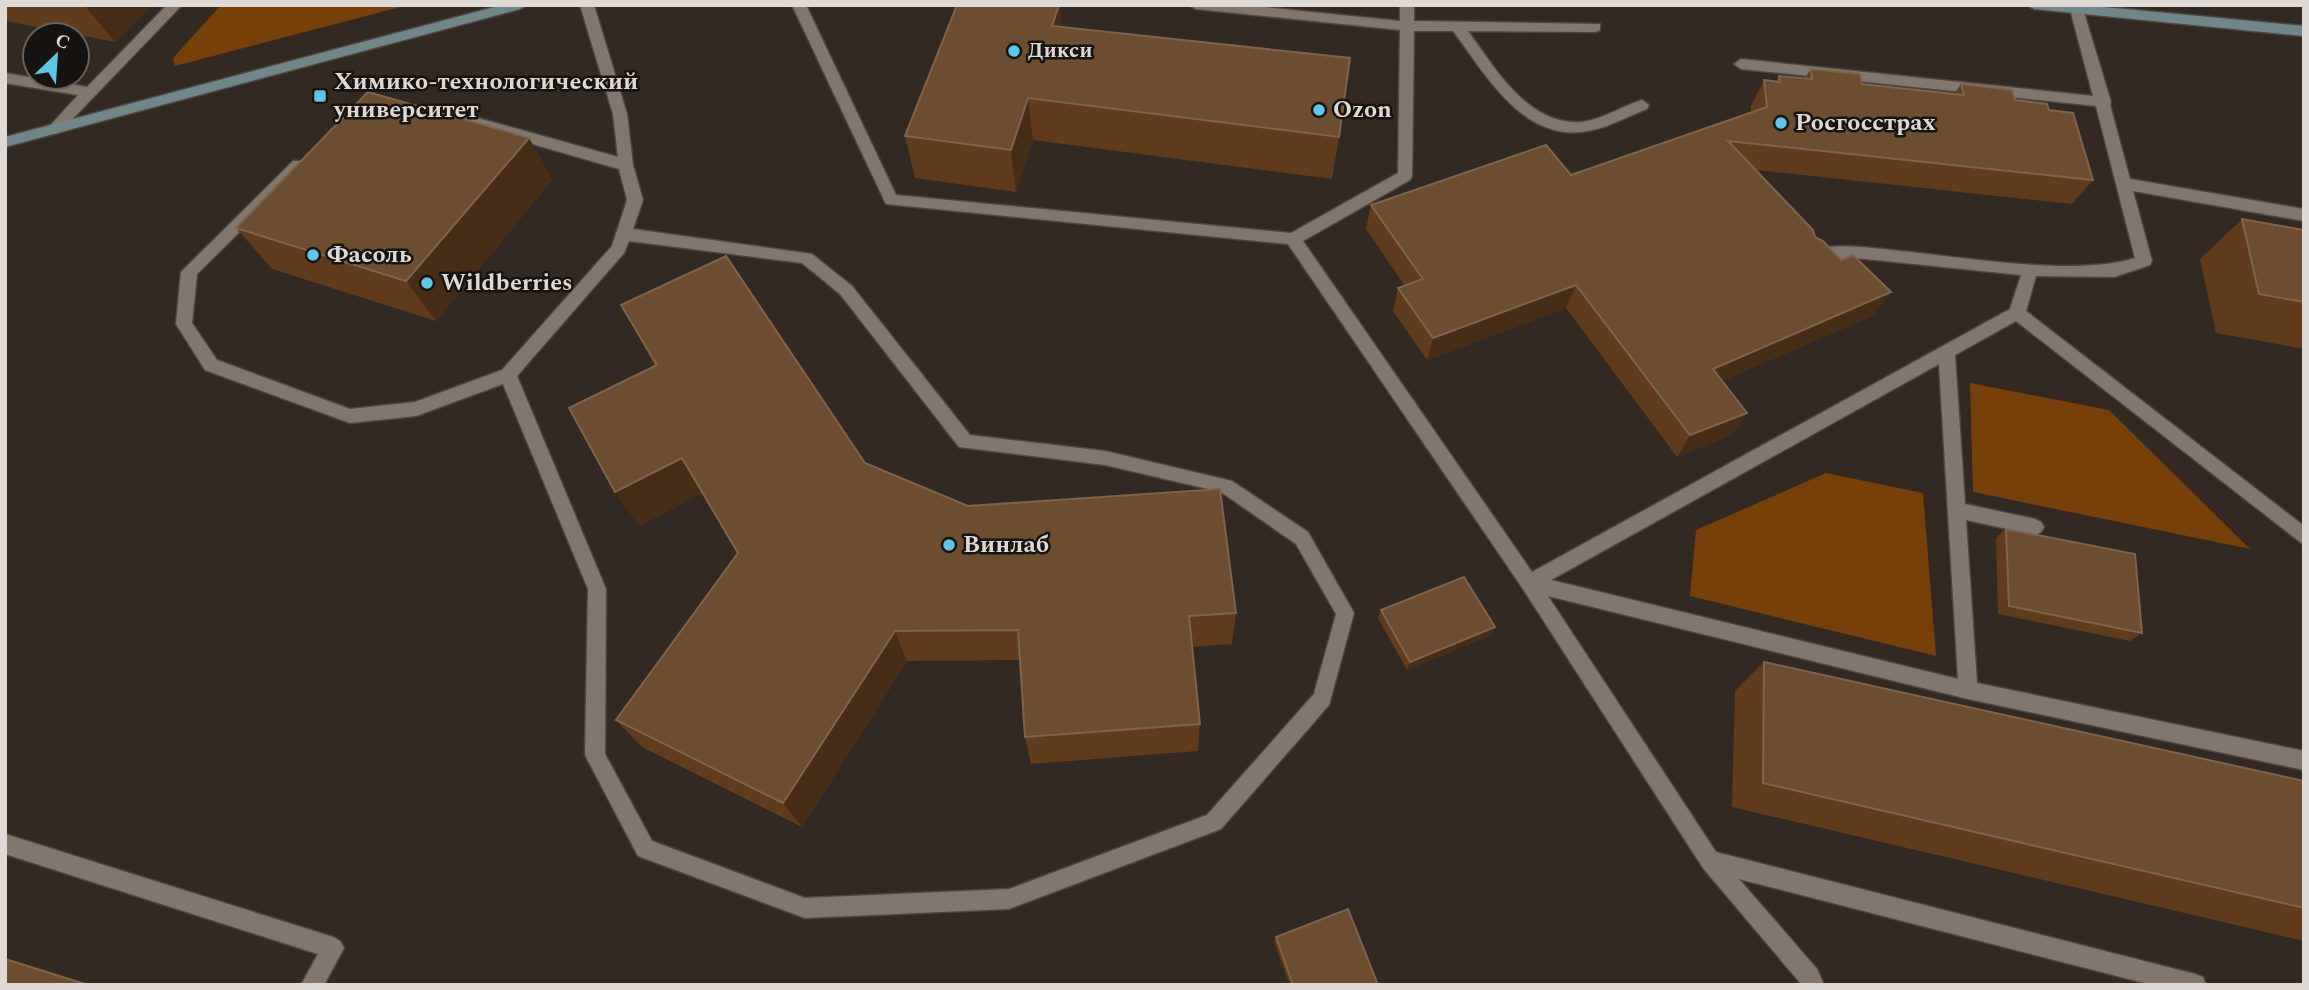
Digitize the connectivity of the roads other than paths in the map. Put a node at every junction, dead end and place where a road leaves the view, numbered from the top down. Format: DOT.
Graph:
graph roads {
  1 [pos="175,5"];
  2 [pos="520,5"];
  3 [pos="587,5"];
  4 [pos="799,5"];
  5 [pos="1196,5"];
  6 [pos="1407,5"];
  7 [pos="2034,5"];
  8 [pos="2077,9"];
  9 [pos="482,10"];
  10 [pos="1406,26"];
  11 [pos="1457,26"];
  12 [pos="1595,27"];
  13 [pos="2304,31"];
  14 [pos="1741,64"];
  15 [pos="5,78"];
  16 [pos="89,93"];
  17 [pos="2104,102"];
  18 [pos="1642,105"];
  19 [pos="394,114"];
  20 [pos="54,129"];
  21 [pos="5,142"];
  22 [pos="306,158"];
  23 [pos="626,165"];
  24 [pos="2125,184"];
  25 [pos="2304,215"];
  26 [pos="624,234"];
  27 [pos="1293,239"];
  28 [pos="1808,256"];
  29 [pos="2029,270"];
  30 [pos="2017,313"];
  31 [pos="1947,354"];
  32 [pos="508,375"];
  33 [pos="1957,510"];
  34 [pos="2035,527"];
  35 [pos="2304,537"];
  36 [pos="1529,583"];
  37 [pos="1968,690"];
  38 [pos="2304,761"];
  39 [pos="5,844"];
  40 [pos="1710,861"];
  41 [pos="312,985"];
  42 [pos="1813,985"];
  43 [pos="2195,985"];
  1 -- 16 [label="lane"];
  2 -- 9 [label="main road"];
  3 -- 23 [label="lane"];
  4 -- 27 [label="lane"];
  5 -- 10 [label="lane"];
  6 -- 10 [label="lane"];
  7 -- 8 [label="main road"];
  8 -- 13 [label="main road"];
  8 -- 17 [label="lane"];
  9 -- 20 [label="main road"];
  10 -- 11 [label="lane"];
  10 -- 27 [label="lane"];
  11 -- 12 [label="lane"];
  11 -- 18 [label="lane"];
  14 -- 17 [label="lane"];
  15 -- 16 [label="lane"];
  16 -- 20 [label="lane"];
  17 -- 24 [label="lane"];
  19 -- 23 [label="lane"];
  20 -- 21 [label="main road"];
  22 -- 32 [label="lane"];
  23 -- 26 [label="lane"];
  24 -- 25 [label="lane"];
  24 -- 29 [label="lane"];
  26 -- 32 [label="lane"];
  26 -- 32 [label="lane"];
  27 -- 36 [label="lane"];
  28 -- 29 [label="lane"];
  29 -- 30 [label="lane"];
  30 -- 31 [label="lane"];
  30 -- 35 [label="lane"];
  31 -- 33 [label="lane"];
  31 -- 36 [label="lane"];
  33 -- 34 [label="lane"];
  33 -- 37 [label="lane"];
  36 -- 37 [label="lane"];
  36 -- 40 [label="lane"];
  37 -- 38 [label="lane"];
  39 -- 41 [label="lane"];
  40 -- 42 [label="lane"];
  40 -- 43 [label="lane"];
}
